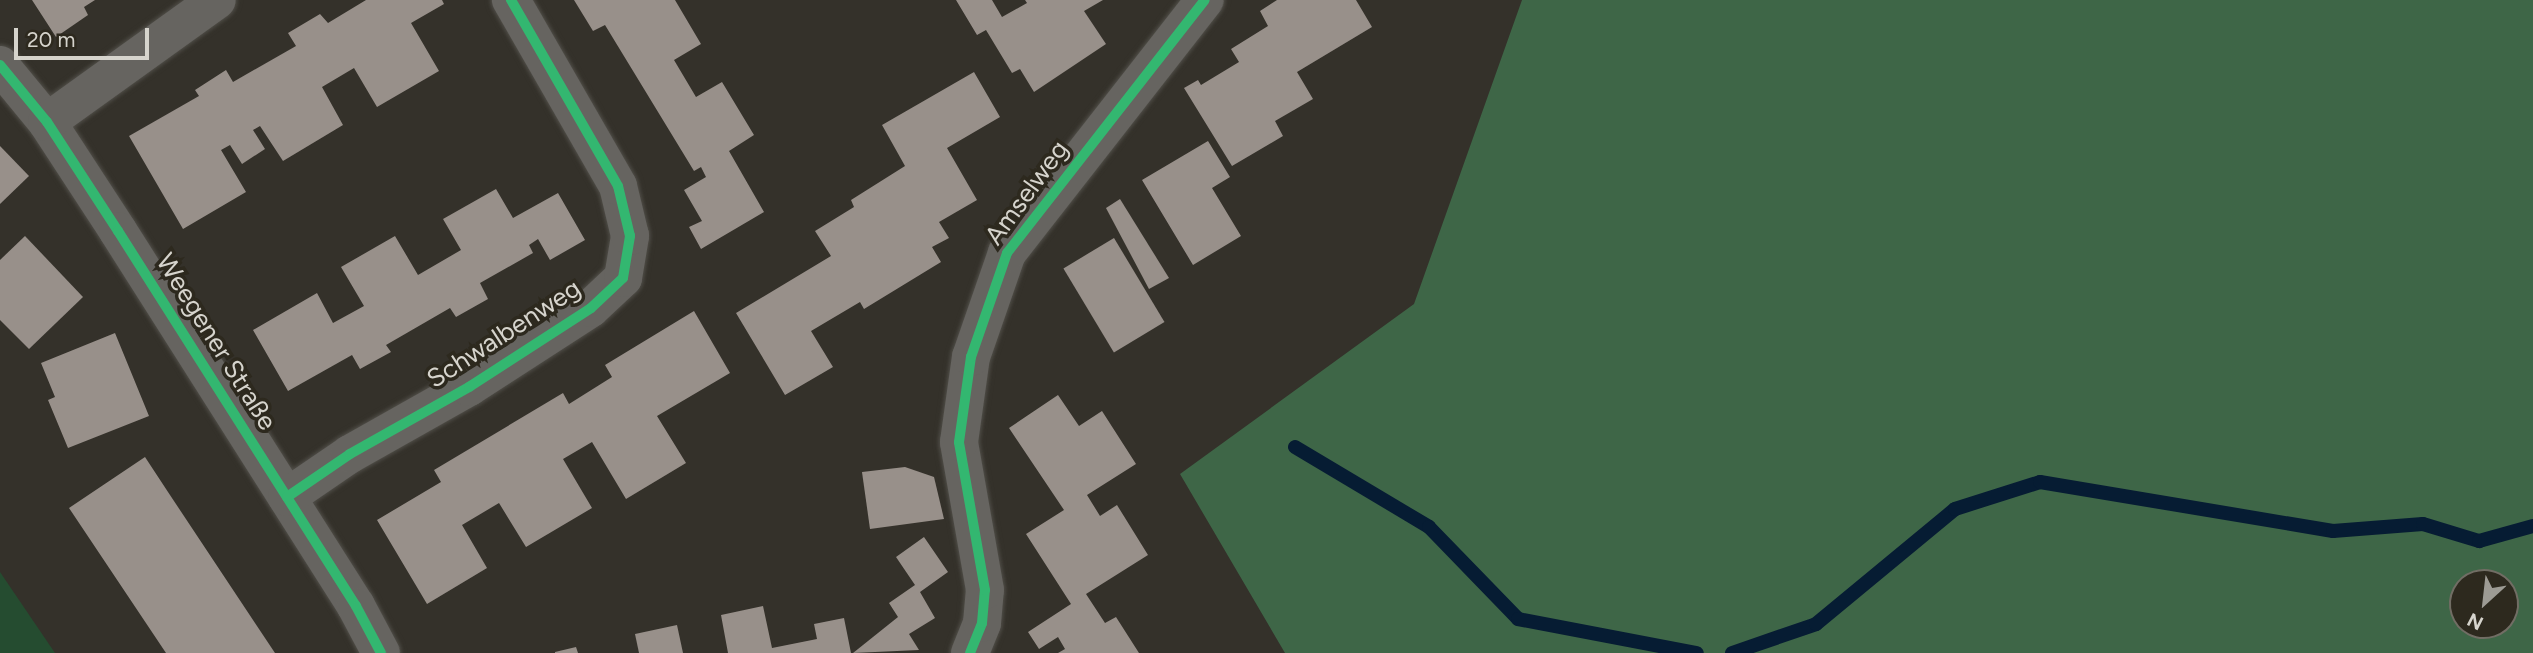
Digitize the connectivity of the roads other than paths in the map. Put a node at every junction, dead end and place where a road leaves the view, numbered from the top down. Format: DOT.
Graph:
graph roads {
  1 [pos="217,0"];
  2 [pos="511,0"];
  3 [pos="1205,0"];
  4 [pos="0,65"];
  5 [pos="47,122"];
  6 [pos="288,497"];
  7 [pos="381,653"];
  8 [pos="970,653"];
  1 -- 5 [label="street"];
  2 -- 6 [label="street, Schwalbenweg"];
  3 -- 8 [label="street, Amselweg"];
  4 -- 5 [label="street, Weegener Straße"];
  5 -- 6 [label="street, Weegener Straße"];
  6 -- 7 [label="street, Weegener Straße"];
}
